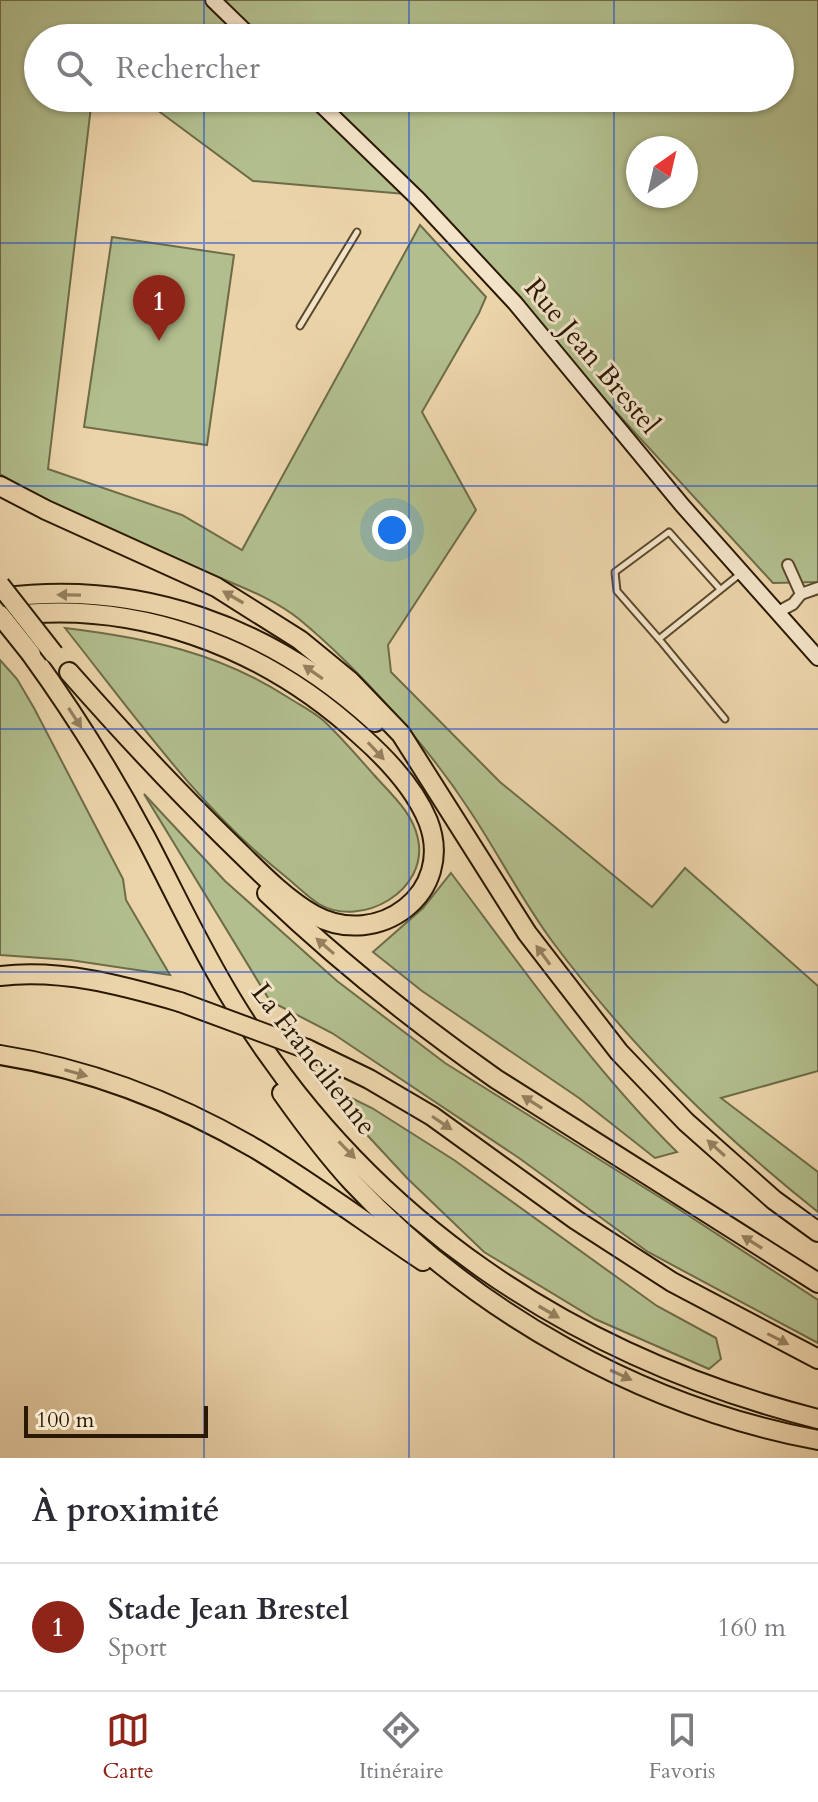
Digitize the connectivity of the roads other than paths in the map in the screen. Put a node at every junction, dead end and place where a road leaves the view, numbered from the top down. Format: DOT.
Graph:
graph roads {
  1 [pos="213,0"];
  2 [pos="238,24"];
  3 [pos="328,112"];
  4 [pos="357,232"];
  5 [pos="300,326"];
  6 [pos="0,486"];
  7 [pos="788,565"];
  8 [pos="740,573"];
  9 [pos="0,585"];
  10 [pos="818,588"];
  11 [pos="720,589"];
  12 [pos="801,594"];
  13 [pos="0,598"];
  14 [pos="776,613"];
  15 [pos="0,616"];
  16 [pos="659,639"];
  17 [pos="818,658"];
  18 [pos="69,672"];
  19 [pos="725,719"];
  20 [pos="414,759"];
  21 [pos="178,901"];
  22 [pos="0,976"];
  23 [pos="0,1055"];
  24 [pos="818,1232"];
  25 [pos="818,1283"];
  26 [pos="504,1309"];
  27 [pos="818,1359"];
  28 [pos="818,1419"];
  29 [pos="818,1440"];
  1 -- 2 [label="street"];
  3 -- 8 [label="street, Rue Jean Brestel"];
  4 -- 5 [label="lane"];
  20 -- 6 [label="highway, one-way"];
  7 -- 12 [label="street"];
  8 -- 11 [label="lane"];
  8 -- 14 [label="street, Rue Jean Brestel"];
  9 -- 18 [label="highway, bridge"];
  10 -- 12 [label="street"];
  11 -- 16 [label="lane"];
  11 -- 16 [label="lane"];
  12 -- 14 [label="street"];
  20 -- 13 [label="highway, one-way"];
  14 -- 17 [label="street, Rue Jean Brestel"];
  15 -- 18 [label="highway, one-way"];
  15 -- 21 [label="highway, La Francilienne, one-way, bridge"];
  16 -- 19 [label="lane"];
  25 -- 18 [label="highway, one-way"];
  24 -- 20 [label="highway, one-way"];
  21 -- 26 [label="highway"];
  21 -- 28 [label="highway, La Francilienne, one-way"];
  22 -- 27 [label="highway, one-way, bridge"];
  23 -- 26 [label="highway, one-way"];
  26 -- 29 [label="highway, one-way"];
}
